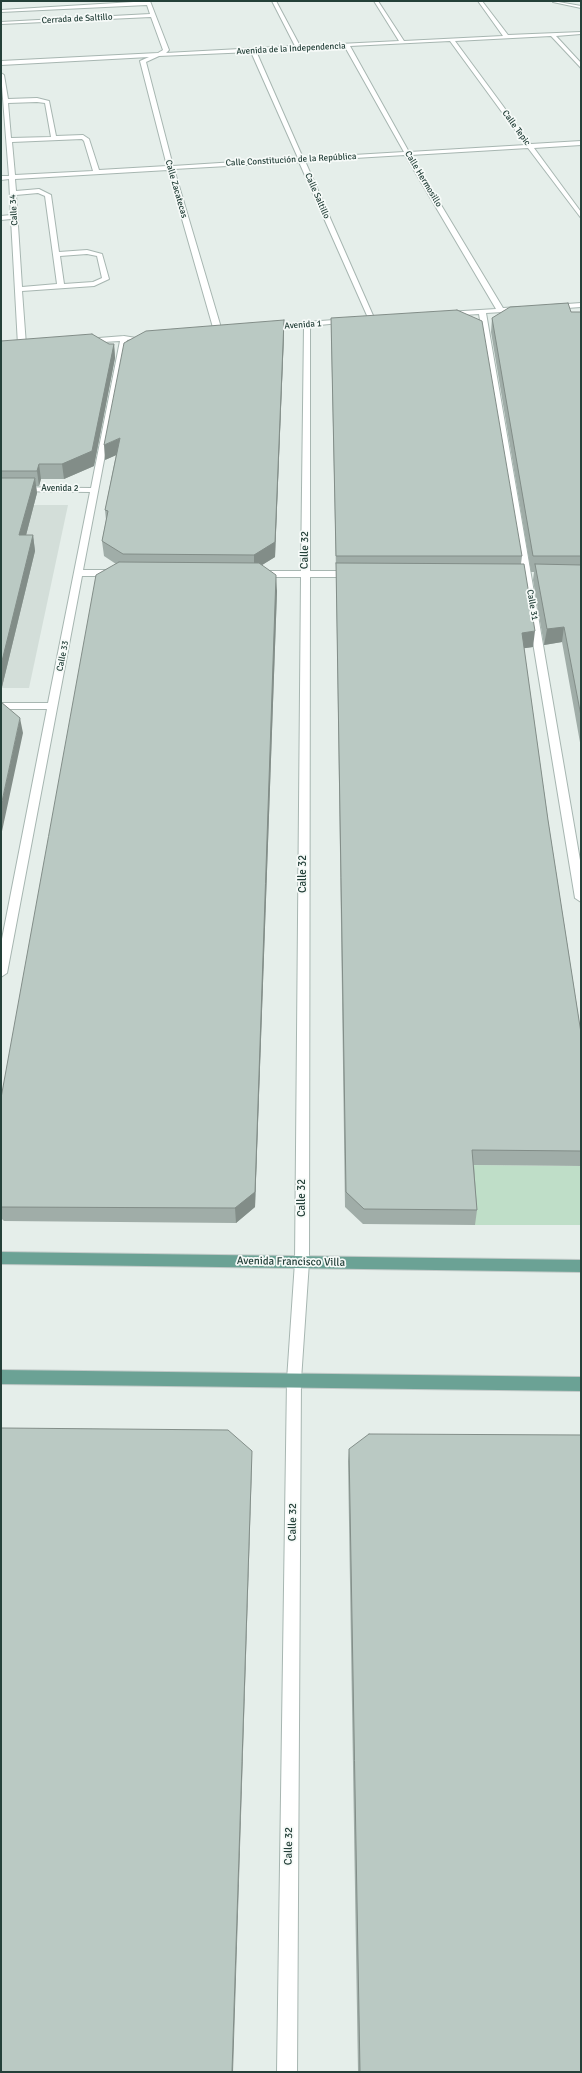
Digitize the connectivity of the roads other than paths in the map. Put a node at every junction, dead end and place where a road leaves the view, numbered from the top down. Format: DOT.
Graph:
graph roads {
  1 [pos="274,1"];
  2 [pos="376,1"];
  3 [pos="480,1"];
  4 [pos="555,1"];
  5 [pos="148,2"];
  6 [pos="581,7"];
  7 [pos="1,10"];
  8 [pos="153,15"];
  9 [pos="1,23"];
  10 [pos="581,33"];
  11 [pos="553,35"];
  12 [pos="507,37"];
  13 [pos="452,40"];
  14 [pos="402,42"];
  15 [pos="347,46"];
  16 [pos="298,48"];
  17 [pos="253,51"];
  18 [pos="157,55"];
  19 [pos="1,63"];
  20 [pos="581,66"];
  21 [pos="1,74"];
  22 [pos="4,99"];
  23 [pos="4,122"];
  24 [pos="54,138"];
  25 [pos="8,140"];
  26 [pos="581,143"];
  27 [pos="529,146"];
  28 [pos="408,154"];
  29 [pos="300,159"];
  30 [pos="170,167"];
  31 [pos="96,172"];
  32 [pos="12,177"];
  33 [pos="1,178"];
  34 [pos="12,193"];
  35 [pos="581,216"];
  36 [pos="14,217"];
  37 [pos="1,218"];
  38 [pos="58,254"];
  39 [pos="61,286"];
  40 [pos="19,289"];
  41 [pos="581,305"];
  42 [pos="544,307"];
  43 [pos="530,308"];
  44 [pos="501,310"];
  45 [pos="482,312"];
  46 [pos="443,315"];
  47 [pos="380,319"];
  48 [pos="365,320"];
  49 [pos="307,324"];
  50 [pos="262,328"];
  51 [pos="210,332"];
  52 [pos="140,337"];
  53 [pos="124,338"];
  54 [pos="77,342"];
  55 [pos="30,344"];
  56 [pos="1,489"];
  57 [pos="95,490"];
  58 [pos="79,573"];
  59 [pos="125,573"];
  60 [pos="250,574"];
  61 [pos="304,574"];
  62 [pos="360,574"];
  63 [pos="1,706"];
  64 [pos="53,706"];
  65 [pos="581,898"];
  66 [pos="1,973"];
  67 [pos="1,1258"];
  68 [pos="302,1262"];
  69 [pos="581,1266"];
  70 [pos="1,1378"];
  71 [pos="294,1380"];
  72 [pos="581,1384"];
  73 [pos="287,2072"];
  1 -- 16 [label="street"];
  2 -- 14 [label="street"];
  3 -- 12 [label="street"];
  4 -- 6 [label="street"];
  5 -- 7 [label="street, Cerrada de Saltillo"];
  5 -- 8 [label="street"];
  8 -- 9 [label="street, Cerrada de Saltillo"];
  8 -- 18 [label="street"];
  10 -- 11 [label="street, Avenida de la Independencia"];
  11 -- 12 [label="street, Avenida de la Independencia"];
  11 -- 20 [label="street"];
  12 -- 13 [label="street, Avenida de la Independencia"];
  13 -- 14 [label="street, Avenida de la Independencia"];
  13 -- 27 [label="street, Calle Tepic"];
  14 -- 15 [label="street, Avenida de la Independencia"];
  15 -- 16 [label="street, Avenida de la Independencia"];
  15 -- 28 [label="street, Calle Hermosillo"];
  16 -- 17 [label="street, Avenida de la Independencia"];
  17 -- 18 [label="street, Avenida de la Independencia"];
  17 -- 29 [label="street, Calle Saltillo"];
  18 -- 19 [label="street, Avenida de la Independencia"];
  18 -- 30 [label="street, Calle Zacatecas"];
  21 -- 22 [label="street, Calle 34"];
  22 -- 23 [label="street, Calle 34"];
  22 -- 24 [label="street"];
  23 -- 25 [label="street, Calle 34"];
  24 -- 25 [label="street"];
  24 -- 31 [label="street"];
  25 -- 32 [label="street, Calle 34"];
  26 -- 27 [label="street, Calle Constitución de la República"];
  27 -- 28 [label="street, Calle Constitución de la República"];
  27 -- 35 [label="street, Calle Tepic"];
  28 -- 29 [label="street, Calle Constitución de la República"];
  28 -- 44 [label="street, Calle Hermosillo"];
  29 -- 30 [label="street, Calle Constitución de la República"];
  29 -- 48 [label="street, Calle Saltillo"];
  30 -- 31 [label="street, Calle Constitución de la República"];
  30 -- 51 [label="street, Calle Zacatecas"];
  31 -- 32 [label="street, Calle Constitución de la República"];
  32 -- 33 [label="street, Calle Constitución de la República"];
  32 -- 34 [label="street, Calle 34"];
  34 -- 36 [label="street, Calle 34"];
  34 -- 38 [label="street"];
  36 -- 37 [label="street"];
  36 -- 40 [label="street, Calle 34"];
  38 -- 39 [label="street"];
  38 -- 39 [label="street"];
  39 -- 40 [label="street"];
  40 -- 55 [label="street, Calle 34"];
  41 -- 42 [label="street"];
  43 -- 44 [label="street"];
  44 -- 45 [label="street"];
  45 -- 46 [label="street"];
  45 -- 65 [label="street, Calle 31"];
  47 -- 48 [label="street, Avenida 1"];
  48 -- 49 [label="street, Avenida 1"];
  49 -- 50 [label="street, Avenida 1"];
  49 -- 61 [label="street, Calle 32"];
  52 -- 53 [label="street"];
  53 -- 54 [label="street"];
  53 -- 57 [label="street, Calle 33"];
  56 -- 57 [label="street, Avenida 2"];
  57 -- 58 [label="street, Calle 33"];
  58 -- 59 [label="street"];
  58 -- 64 [label="street, Calle 33"];
  60 -- 61 [label="street"];
  61 -- 62 [label="street"];
  61 -- 68 [label="street, Calle 32"];
  63 -- 64 [label="street"];
  64 -- 66 [label="street, Calle 33"];
  67 -- 68 [label="main road, Avenida Francisco Villa"];
  68 -- 69 [label="main road, Avenida Francisco Villa"];
  68 -- 71 [label="street, Calle 32"];
  70 -- 71 [label="main road"];
  71 -- 72 [label="main road"];
  71 -- 73 [label="street, Calle 32"];
}
